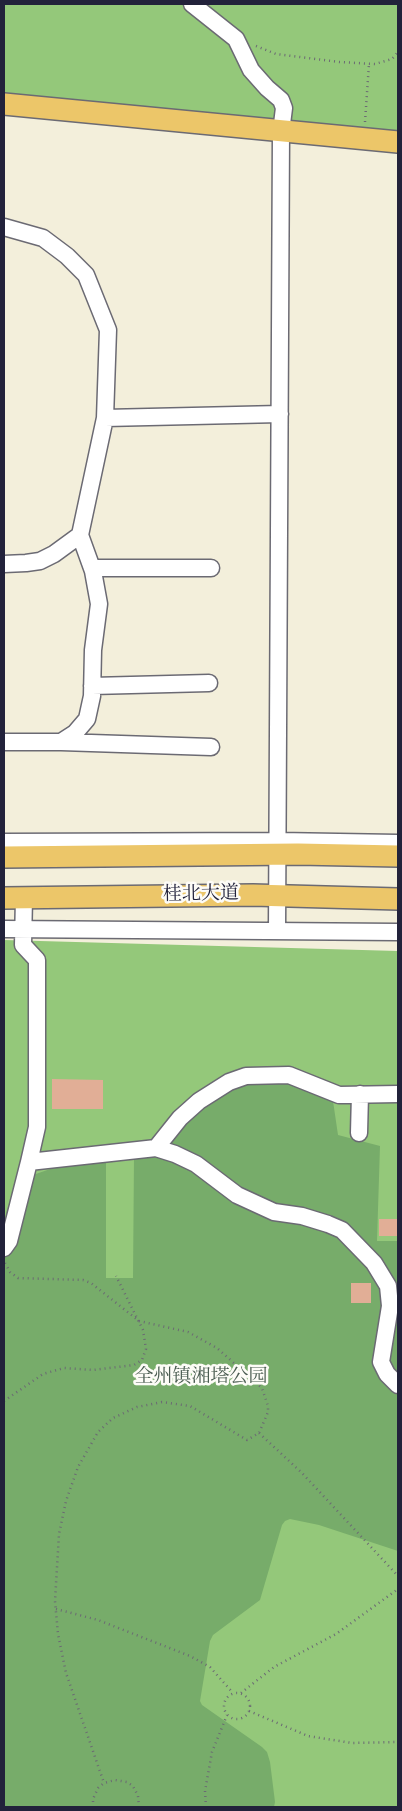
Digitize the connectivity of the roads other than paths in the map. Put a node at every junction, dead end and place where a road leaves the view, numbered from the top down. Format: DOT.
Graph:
graph roads {
  1 [pos="192,4"];
  2 [pos="4,104"];
  3 [pos="281,132"];
  4 [pos="398,142"];
  5 [pos="4,227"];
  6 [pos="280,414"];
  7 [pos="105,418"];
  8 [pos="80,535"];
  9 [pos="4,564"];
  10 [pos="92,568"];
  11 [pos="211,568"];
  12 [pos="209,684"];
  13 [pos="92,686"];
  14 [pos="4,742"];
  15 [pos="61,742"];
  16 [pos="211,747"];
  17 [pos="4,842"];
  18 [pos="398,843"];
  19 [pos="279,848"];
  20 [pos="398,856"];
  21 [pos="4,857"];
  22 [pos="278,896"];
  23 [pos="14,898"];
  24 [pos="398,899"];
  25 [pos="4,929"];
  26 [pos="23,929"];
  27 [pos="277,931"];
  28 [pos="398,932"];
  29 [pos="360,1094"];
  30 [pos="398,1094"];
  31 [pos="360,1133"];
  32 [pos="156,1148"];
  33 [pos="29,1162"];
  34 [pos="4,1248"];
  35 [pos="398,1385"];
  1 -- 3 [label="street"];
  2 -- 3 [label="main road"];
  3 -- 4 [label="main road"];
  3 -- 6 [label="street"];
  5 -- 7 [label="street"];
  6 -- 7 [label="street"];
  6 -- 19 [label="street"];
  7 -- 8 [label="street"];
  8 -- 9 [label="street"];
  8 -- 10 [label="street"];
  10 -- 11 [label="street"];
  10 -- 13 [label="street"];
  12 -- 13 [label="street"];
  13 -- 15 [label="street"];
  14 -- 15 [label="street"];
  15 -- 16 [label="street"];
  17 -- 19 [label="street"];
  18 -- 19 [label="street"];
  19 -- 20 [label="main road"];
  19 -- 21 [label="main road"];
  19 -- 22 [label="street"];
  22 -- 23 [label="main road, 桂北大道"];
  22 -- 24 [label="main road, 桂北大道"];
  22 -- 27 [label="street"];
  23 -- 26 [label="street"];
  25 -- 26 [label="street"];
  26 -- 27 [label="street"];
  26 -- 33 [label="street"];
  27 -- 28 [label="street"];
  29 -- 30 [label="street"];
  29 -- 31 [label="street"];
  29 -- 32 [label="street"];
  32 -- 33 [label="street"];
  32 -- 35 [label="street"];
  33 -- 34 [label="street"];
}
